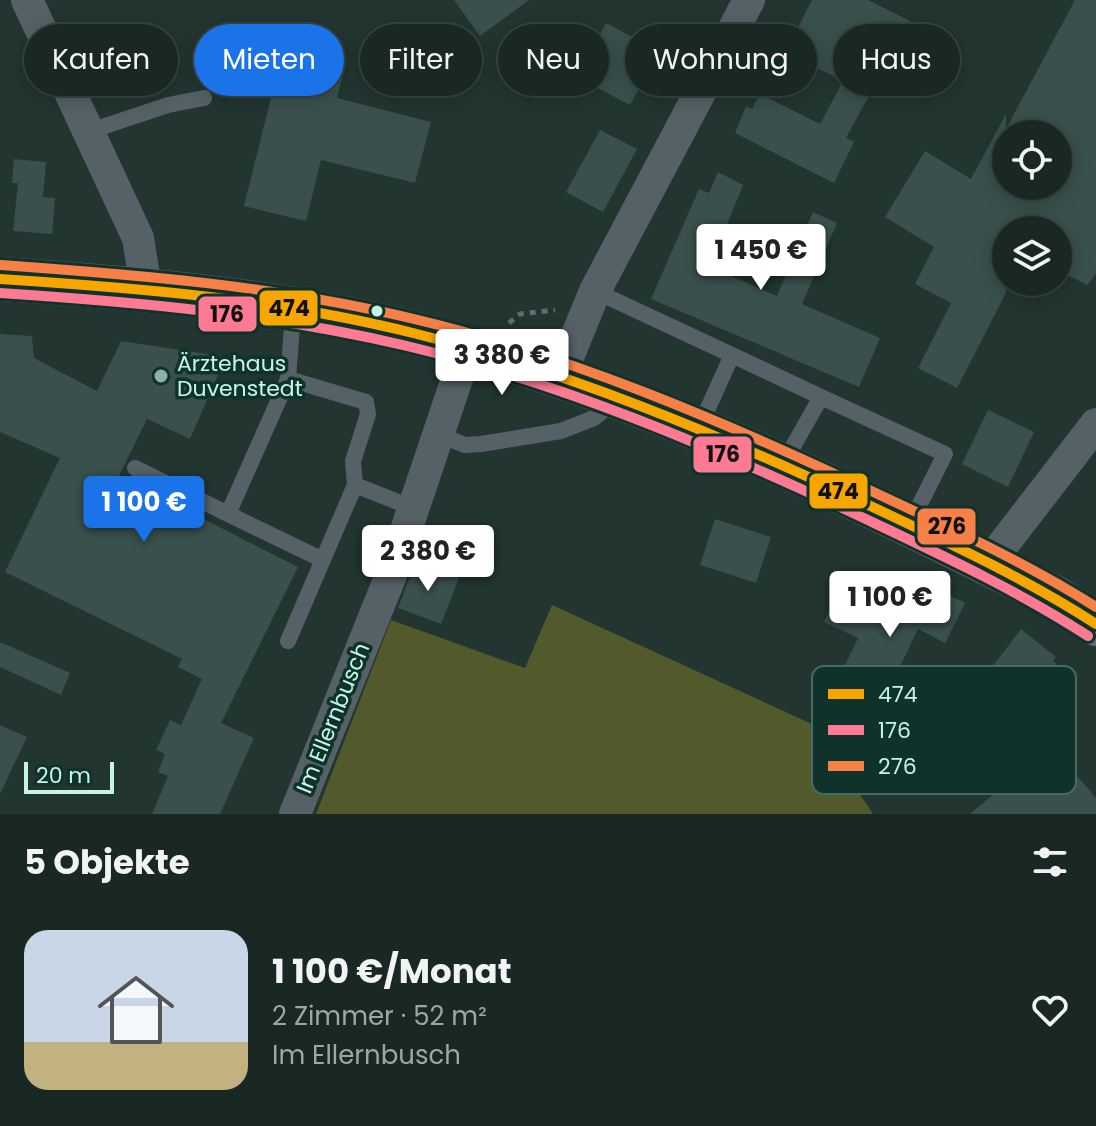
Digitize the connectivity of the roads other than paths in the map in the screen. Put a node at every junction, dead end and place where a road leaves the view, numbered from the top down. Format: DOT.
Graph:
graph roads {
  1 [pos="27,0"];
  2 [pos="749,0"];
  3 [pos="204,98"];
  4 [pos="87,132"];
  5 [pos="0,279"];
  6 [pos="146,288"];
  7 [pos="591,300"];
  8 [pos="293,311"];
  9 [pos="479,353"];
  10 [pos="732,355"];
  11 [pos="288,379"];
  12 [pos="559,379"];
  13 [pos="821,397"];
  14 [pos="618,399"];
  15 [pos="1096,424"];
  16 [pos="698,430"];
  17 [pos="437,434"];
  18 [pos="783,464"];
  19 [pos="135,468"];
  20 [pos="355,485"];
  21 [pos="413,508"];
  22 [pos="228,514"];
  23 [pos="910,526"];
  24 [pos="323,560"];
  25 [pos="988,564"];
  26 [pos="1096,624"];
  27 [pos="288,641"];
  28 [pos="295,814"];
  1 -- 4 [label="street"];
  2 -- 7 [label="street"];
  3 -- 4 [label="lane"];
  4 -- 6 [label="street"];
  5 -- 6 [label="main road"];
  6 -- 8 [label="main road"];
  7 -- 10 [label="lane"];
  7 -- 12 [label="street"];
  8 -- 9 [label="main road"];
  8 -- 11 [label="lane"];
  9 -- 12 [label="main road"];
  9 -- 17 [label="street, Im Ellernbusch"];
  10 -- 13 [label="lane"];
  10 -- 16 [label="lane"];
  11 -- 20 [label="lane"];
  11 -- 22 [label="lane"];
  12 -- 14 [label="main road"];
  13 -- 18 [label="lane"];
  13 -- 23 [label="lane"];
  14 -- 16 [label="main road"];
  14 -- 17 [label="lane"];
  15 -- 25 [label="street"];
  16 -- 18 [label="main road"];
  17 -- 21 [label="street, Im Ellernbusch"];
  18 -- 23 [label="main road"];
  19 -- 22 [label="lane"];
  20 -- 21 [label="lane"];
  20 -- 24 [label="lane"];
  21 -- 28 [label="street, Im Ellernbusch"];
  22 -- 24 [label="lane"];
  23 -- 25 [label="main road"];
  24 -- 27 [label="lane"];
  25 -- 26 [label="main road"];
}
